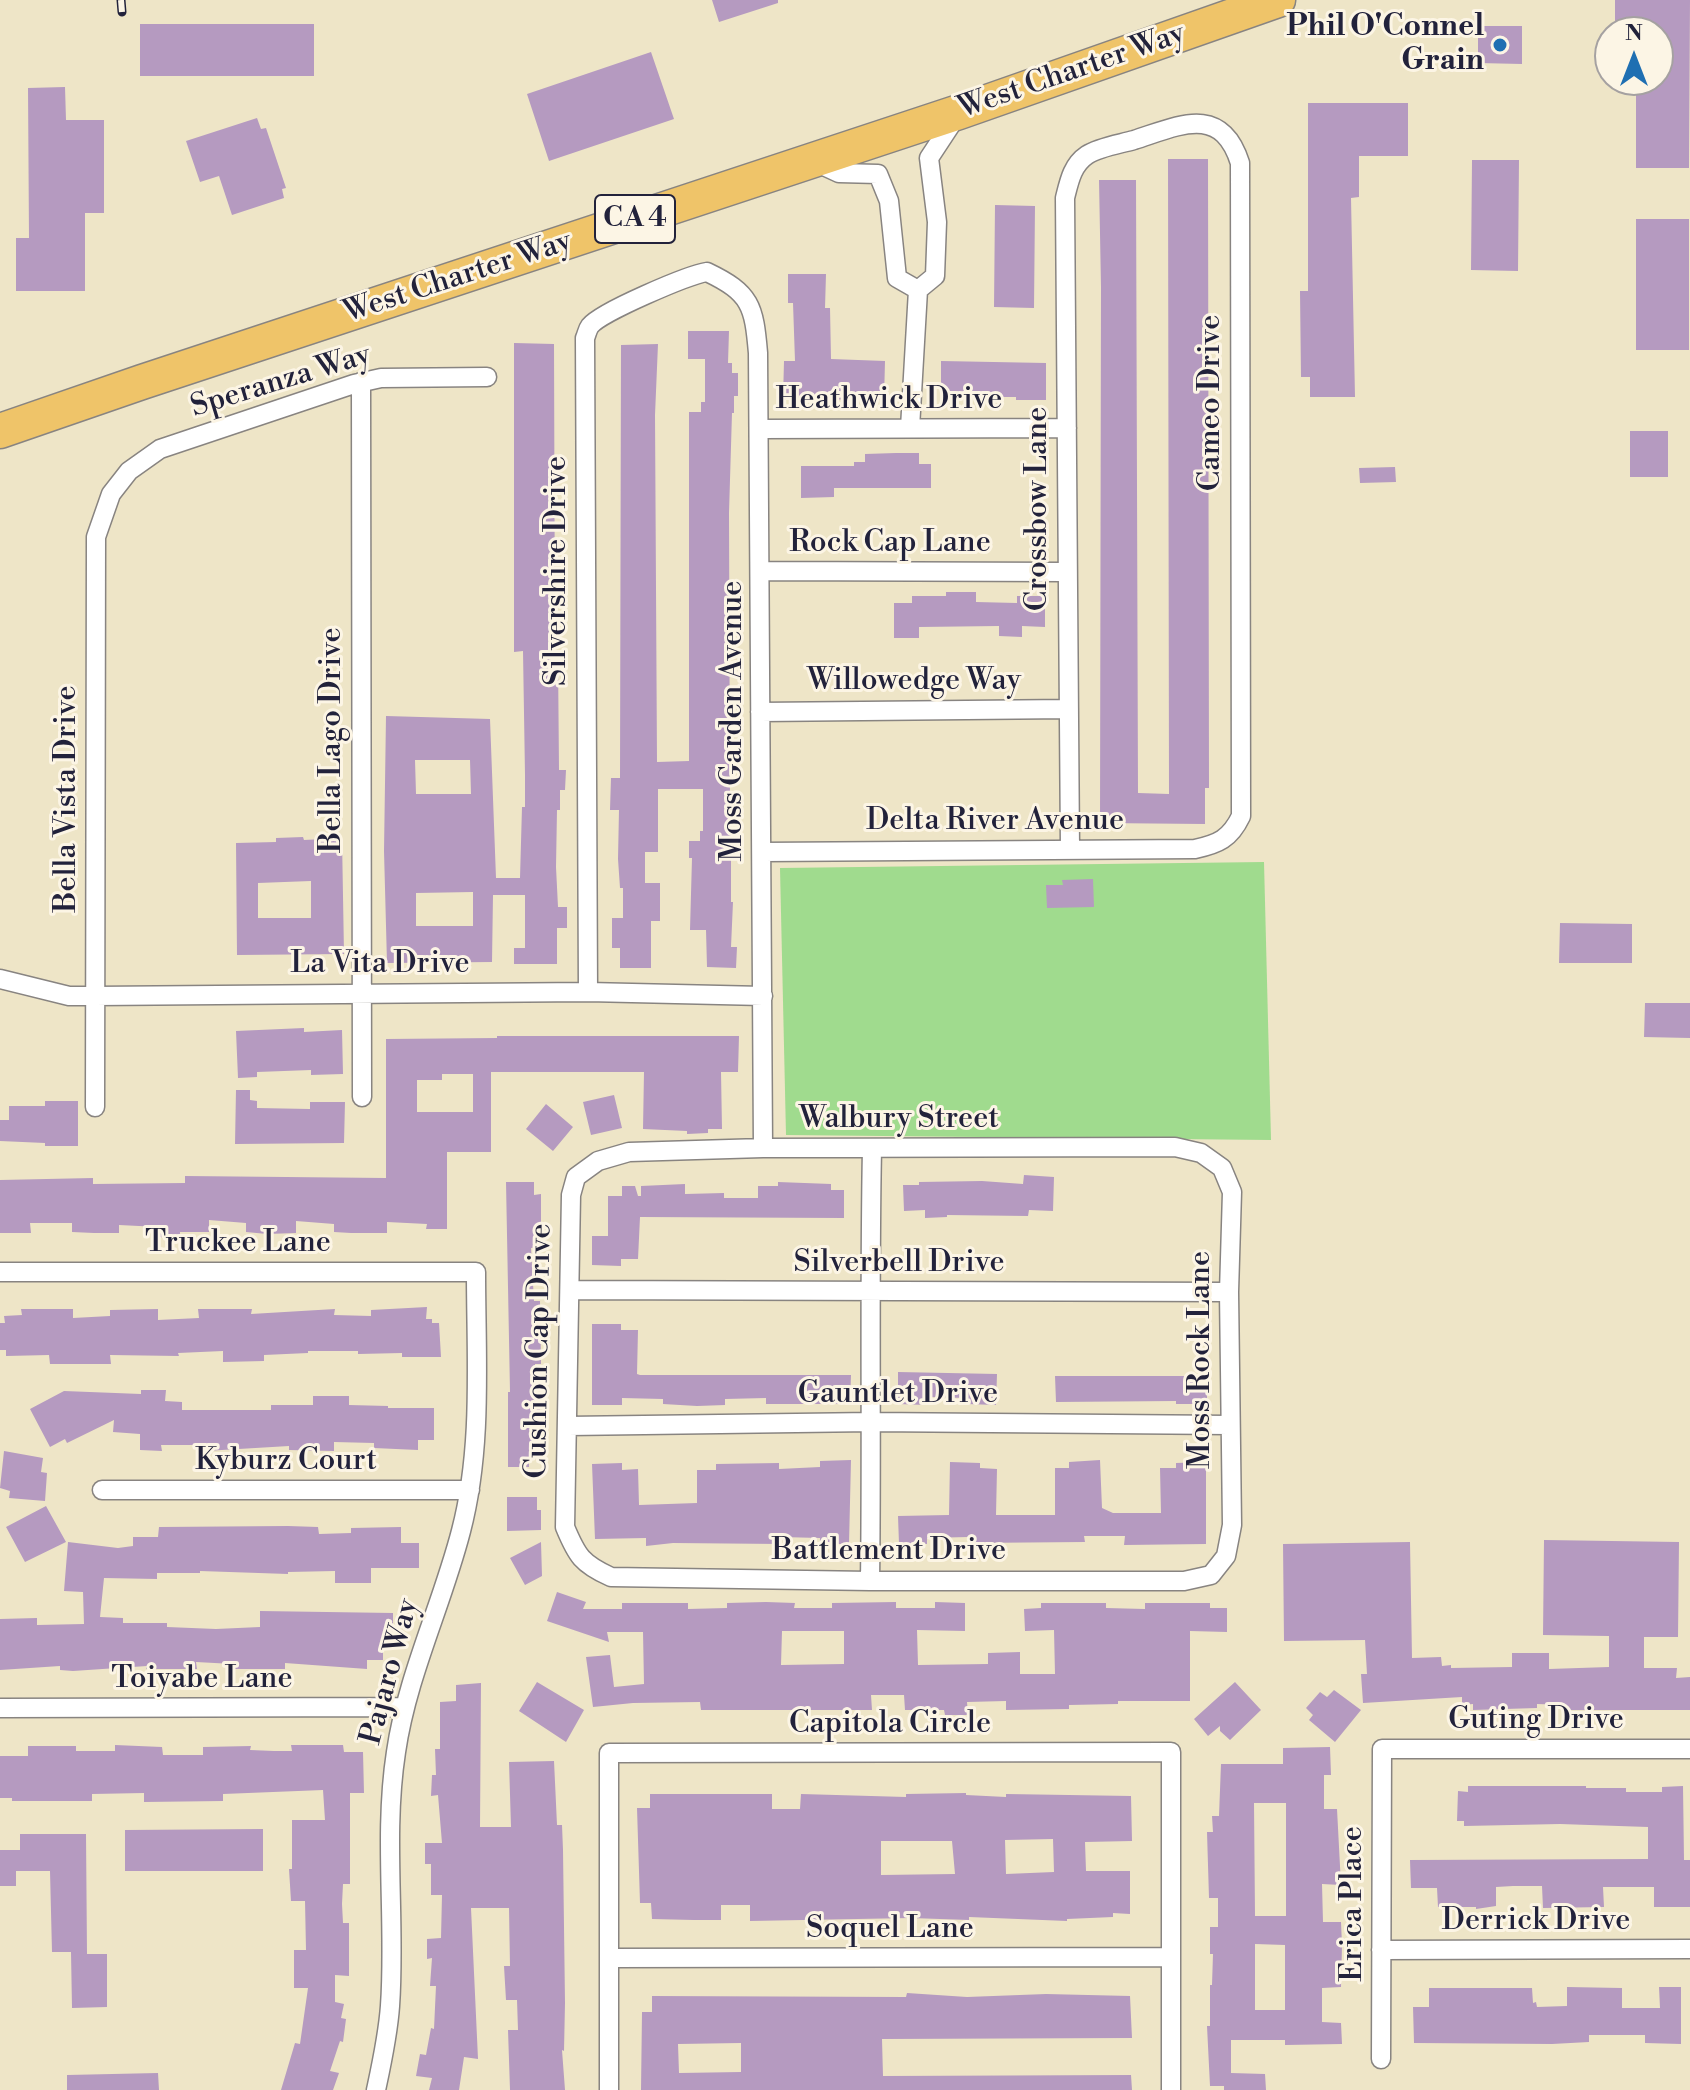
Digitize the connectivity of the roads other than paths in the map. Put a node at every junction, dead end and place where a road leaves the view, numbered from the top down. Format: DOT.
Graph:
graph roads {
  1 [pos="1278,0"];
  2 [pos="959,112"];
  3 [pos="813,161"];
  4 [pos="1072,170"];
  5 [pos="918,290"];
  6 [pos="745,296"];
  7 [pos="487,377"];
  8 [pos="361,382"];
  9 [pos="910,428"];
  10 [pos="1067,428"];
  11 [pos="760,429"];
  12 [pos="0,431"];
  13 [pos="111,494"];
  14 [pos="761,571"];
  15 [pos="1067,572"];
  16 [pos="1069,709"];
  17 [pos="760,712"];
  18 [pos="1226,840"];
  19 [pos="1070,849"];
  20 [pos="763,852"];
  21 [pos="0,979"];
  22 [pos="362,992"];
  23 [pos="588,992"];
  24 [pos="95,996"];
  25 [pos="763,996"];
  26 [pos="362,1097"];
  27 [pos="95,1107"];
  28 [pos="763,1148"];
  29 [pos="872,1149"];
  30 [pos="1201,1153"];
  31 [pos="598,1161"];
  32 [pos="0,1272"];
  33 [pos="476,1272"];
  34 [pos="570,1290"];
  35 [pos="1229,1292"];
  36 [pos="869,1293"];
  37 [pos="872,1422"];
  38 [pos="1229,1425"];
  39 [pos="568,1426"];
  40 [pos="102,1490"];
  41 [pos="470,1490"];
  42 [pos="575,1552"];
  43 [pos="1211,1575"];
  44 [pos="870,1581"];
  45 [pos="405,1707"];
  46 [pos="0,1708"];
  47 [pos="1382,1749"];
  48 [pos="1690,1749"];
  49 [pos="1690,1949"];
  50 [pos="1381,1950"];
  51 [pos="1171,1957"];
  52 [pos="609,1958"];
  53 [pos="1381,2059"];
  54 [pos="376,2090"];
  55 [pos="609,2090"];
  56 [pos="1171,2090"];
  1 -- 2 [label="highway, West Charter Way / CA 4"];
  2 -- 3 [label="highway, West Charter Way / CA 4"];
  2 -- 5 [label="street"];
  3 -- 5 [label="street"];
  3 -- 12 [label="highway, West Charter Way / CA 4"];
  4 -- 10 [label="street, Crossbow Lane"];
  4 -- 18 [label="street, Cameo Drive"];
  5 -- 9 [label="street"];
  6 -- 11 [label="street, Moss Garden Avenue"];
  6 -- 23 [label="street, Silvershire Drive"];
  7 -- 8 [label="street, Speranza Way"];
  8 -- 13 [label="street, Speranza Way"];
  8 -- 22 [label="street, Bella Lago Drive"];
  9 -- 10 [label="street, Heathwick Drive"];
  9 -- 11 [label="street, Heathwick Drive"];
  10 -- 15 [label="street, Crossbow Lane"];
  11 -- 14 [label="street, Moss Garden Avenue"];
  13 -- 24 [label="street, Bella Vista Drive"];
  14 -- 15 [label="street, Rock Cap Lane"];
  14 -- 17 [label="street, Moss Garden Avenue"];
  15 -- 16 [label="street, Crossbow Lane"];
  16 -- 17 [label="street, Willowedge Way"];
  16 -- 19 [label="street, Crossbow Lane"];
  17 -- 20 [label="street, Moss Garden Avenue"];
  18 -- 19 [label="street, Delta River Avenue"];
  19 -- 20 [label="street, Delta River Avenue"];
  20 -- 25 [label="street, Moss Garden Avenue"];
  21 -- 24 [label="street, La Vita Drive"];
  22 -- 23 [label="street, La Vita Drive"];
  22 -- 24 [label="street, La Vita Drive"];
  22 -- 26 [label="street, Bella Lago Drive"];
  23 -- 25 [label="street, La Vita Drive"];
  24 -- 27 [label="street, Bella Vista Drive"];
  25 -- 28 [label="street, Moss Garden Avenue"];
  28 -- 29 [label="street, Walbury Street"];
  28 -- 31 [label="street, Walbury Street"];
  29 -- 30 [label="street, Walbury Street"];
  29 -- 36 [label="street"];
  30 -- 35 [label="street, Moss Rock Lane"];
  31 -- 34 [label="street, Cushion Cap Drive"];
  32 -- 33 [label="street, Truckee Lane"];
  33 -- 41 [label="street, Pajaro Way"];
  34 -- 36 [label="street, Silverbell Drive"];
  34 -- 39 [label="street, Cushion Cap Drive"];
  35 -- 36 [label="street, Silverbell Drive"];
  35 -- 38 [label="street, Moss Rock Lane"];
  36 -- 37 [label="street"];
  37 -- 38 [label="street, Gauntlet Drive"];
  37 -- 39 [label="street, Gauntlet Drive"];
  37 -- 44 [label="street"];
  38 -- 43 [label="street, Moss Rock Lane"];
  39 -- 42 [label="street, Cushion Cap Drive"];
  40 -- 41 [label="street, Kyburz Court"];
  41 -- 45 [label="street, Pajaro Way"];
  42 -- 44 [label="street, Battlement Drive"];
  43 -- 44 [label="street, Battlement Drive"];
  45 -- 46 [label="street, Toiyabe Lane"];
  45 -- 54 [label="street, Pajaro Way"];
  47 -- 48 [label="street, Guting Drive"];
  47 -- 50 [label="street, Erica Place"];
  49 -- 50 [label="street, Derrick Drive"];
  50 -- 53 [label="street, Erica Place"];
  51 -- 52 [label="street, Soquel Lane"];
  51 -- 52 [label="street, Capitola Circle"];
  51 -- 56 [label="street, Capitola Circle"];
  52 -- 55 [label="street, Capitola Circle"];
}
